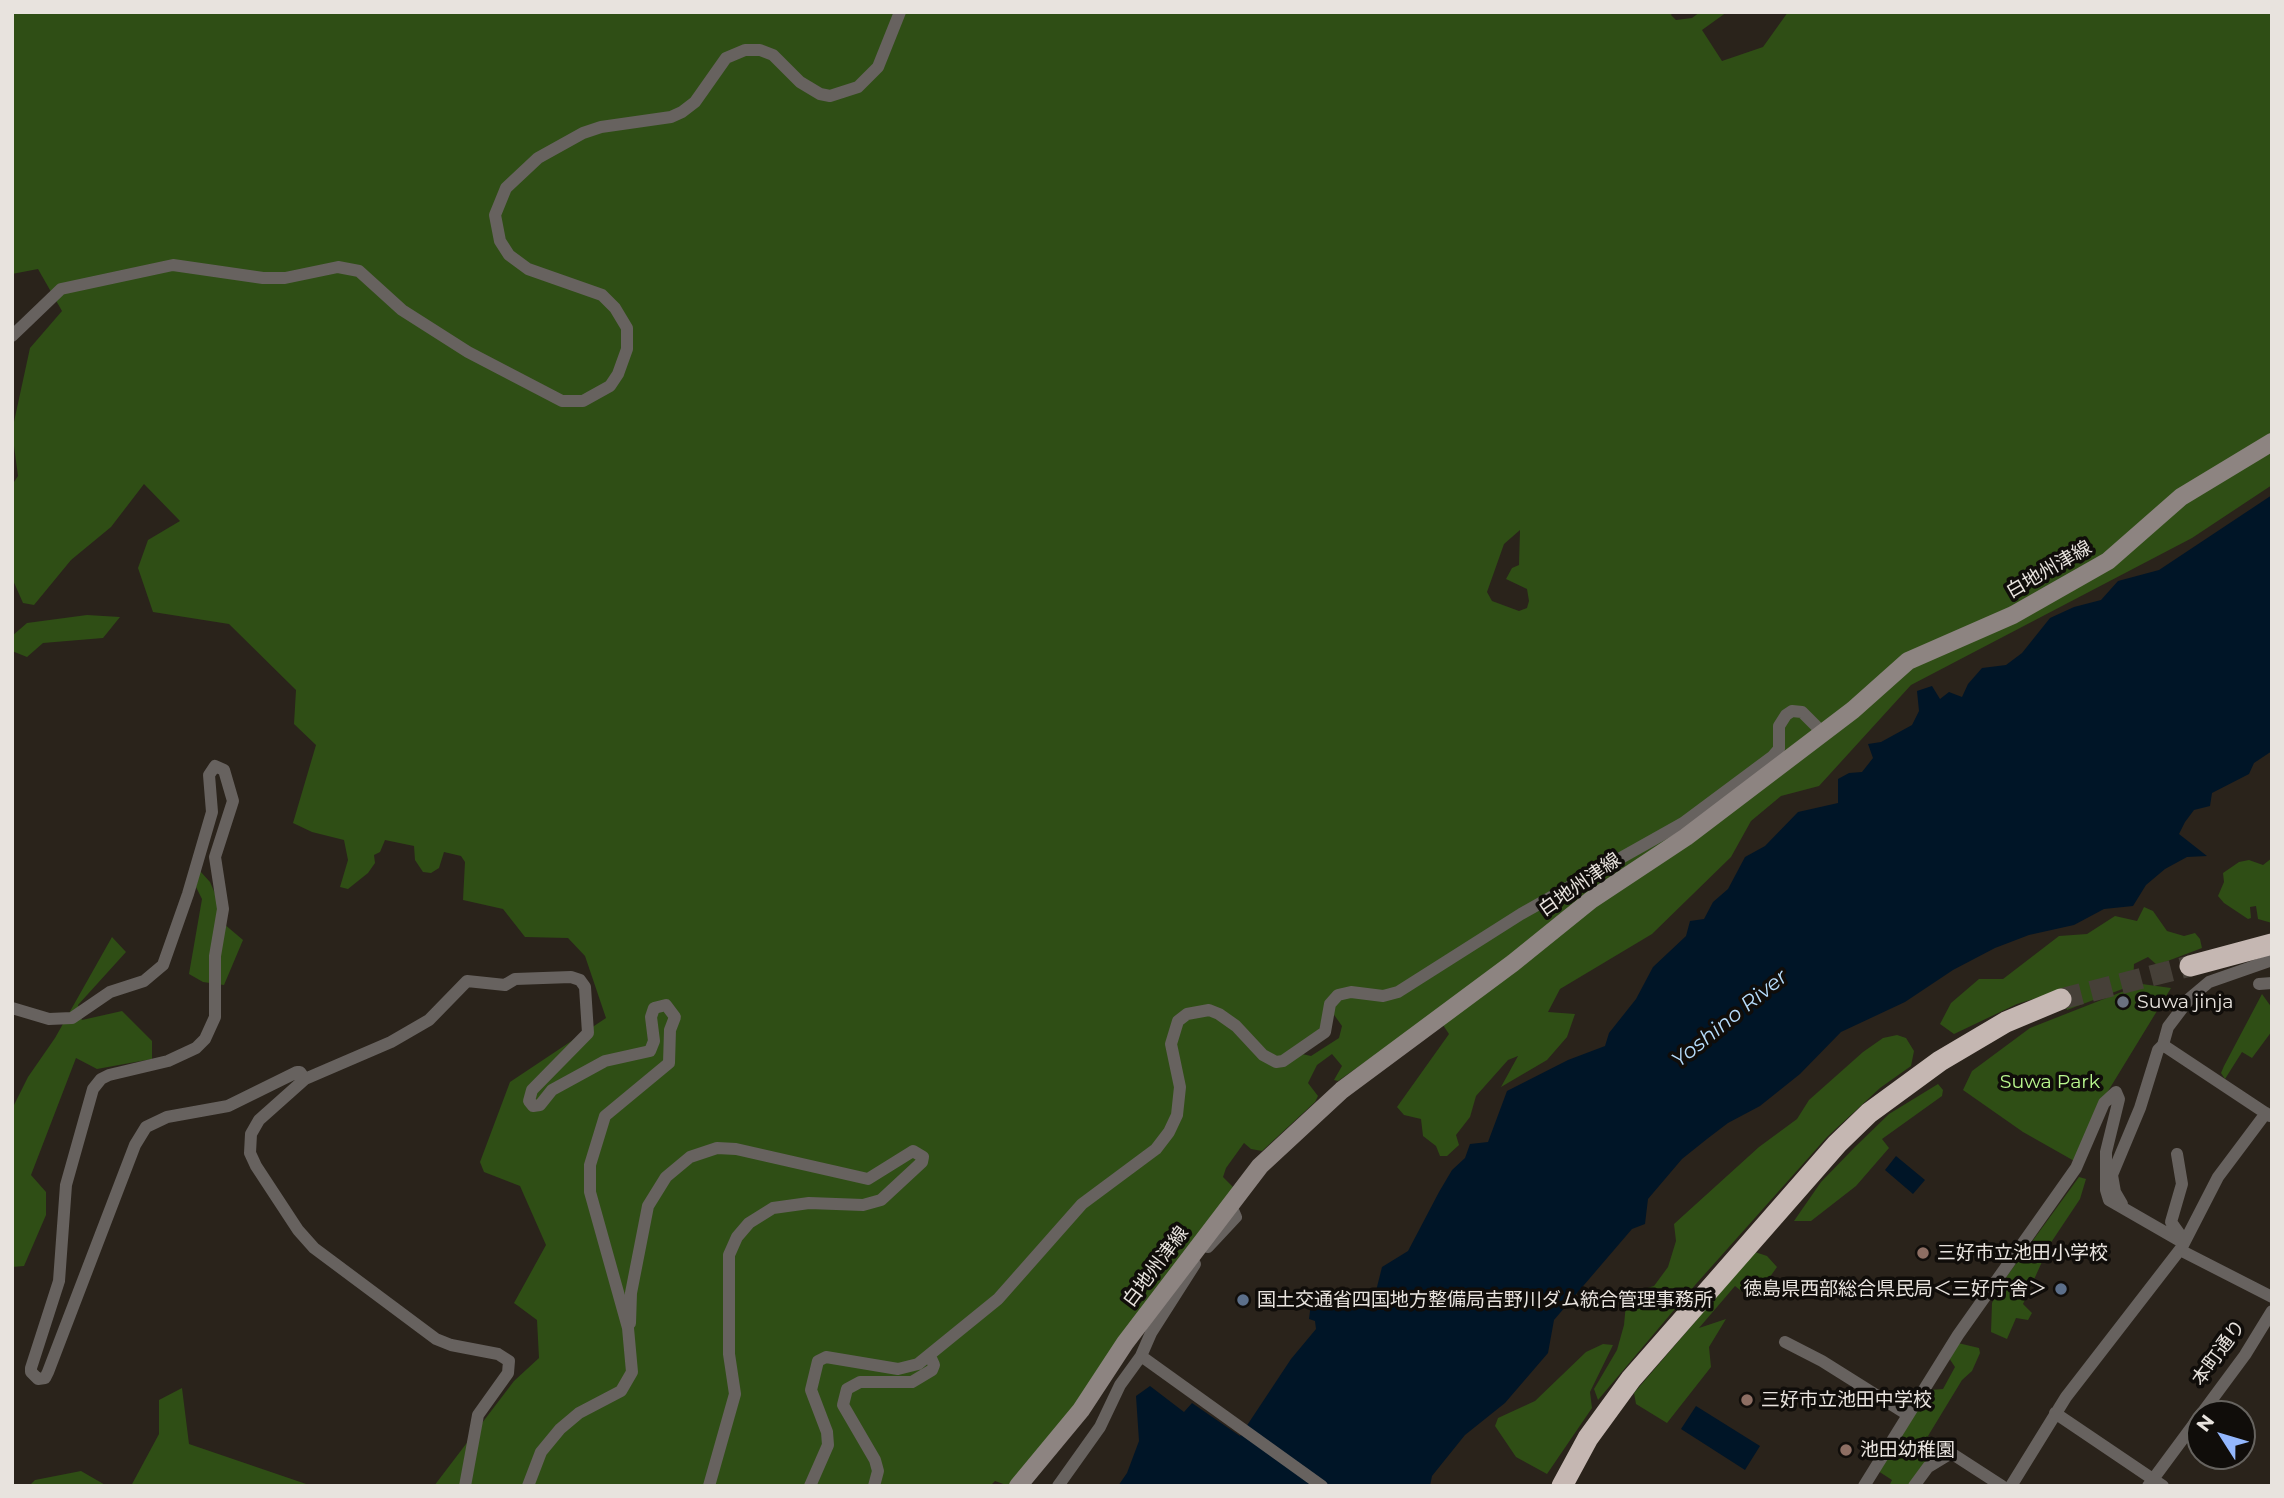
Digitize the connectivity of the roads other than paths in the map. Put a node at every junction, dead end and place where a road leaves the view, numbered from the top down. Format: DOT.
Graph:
graph roads {
  1 [pos="900,12"];
  2 [pos="12,336"];
  3 [pos="2272,442"];
  4 [pos="1822,733"];
  5 [pos="2272,944"];
  6 [pos="2272,960"];
  7 [pos="2190,966"];
  8 [pos="2061,999"];
  9 [pos="12,1008"];
  10 [pos="2167,1050"];
  11 [pos="305,1079"];
  12 [pos="2269,1115"];
  13 [pos="2177,1154"];
  14 [pos="1230,1203"];
  15 [pos="2125,1209"];
  16 [pos="2182,1243"];
  17 [pos="2272,1297"];
  18 [pos="2272,1311"];
  19 [pos="629,1337"];
  20 [pos="1785,1342"];
  21 [pos="930,1356"];
  22 [pos="1141,1356"];
  23 [pos="2055,1413"];
  24 [pos="1908,1415"];
  25 [pos="2154,1484"];
  26 [pos="465,1486"];
  27 [pos="528,1486"];
  28 [pos="709,1486"];
  29 [pos="810,1486"];
  30 [pos="874,1486"];
  31 [pos="1018,1486"];
  32 [pos="1058,1486"];
  33 [pos="1322,1486"];
  34 [pos="1562,1486"];
  35 [pos="1864,1486"];
  36 [pos="1914,1486"];
  37 [pos="2002,1486"];
  38 [pos="2011,1486"];
  1 -- 2 [label="street"];
  3 -- 4 [label="main road, 白地州津線"];
  4 -- 14 [label="main road, 白地州津線"];
  4 -- 21 [label="street"];
  5 -- 7 [label="highway"];
  6 -- 10 [label="street"];
  8 -- 34 [label="highway"];
  9 -- 11 [label="street"];
  10 -- 12 [label="street"];
  10 -- 15 [label="street"];
  11 -- 19 [label="street"];
  11 -- 26 [label="street"];
  12 -- 16 [label="street"];
  13 -- 16 [label="street"];
  14 -- 22 [label="street"];
  14 -- 31 [label="main road, 白地州津線"];
  15 -- 16 [label="street"];
  15 -- 24 [label="street"];
  16 -- 17 [label="street"];
  16 -- 23 [label="street"];
  18 -- 25 [label="street, 本町通り"];
  19 -- 27 [label="street"];
  19 -- 28 [label="street"];
  20 -- 24 [label="street"];
  21 -- 29 [label="street"];
  21 -- 30 [label="street"];
  22 -- 32 [label="street"];
  22 -- 33 [label="street"];
  23 -- 25 [label="street"];
  23 -- 38 [label="street"];
  24 -- 35 [label="street"];
  36 -- 37 [label="street"];
}
